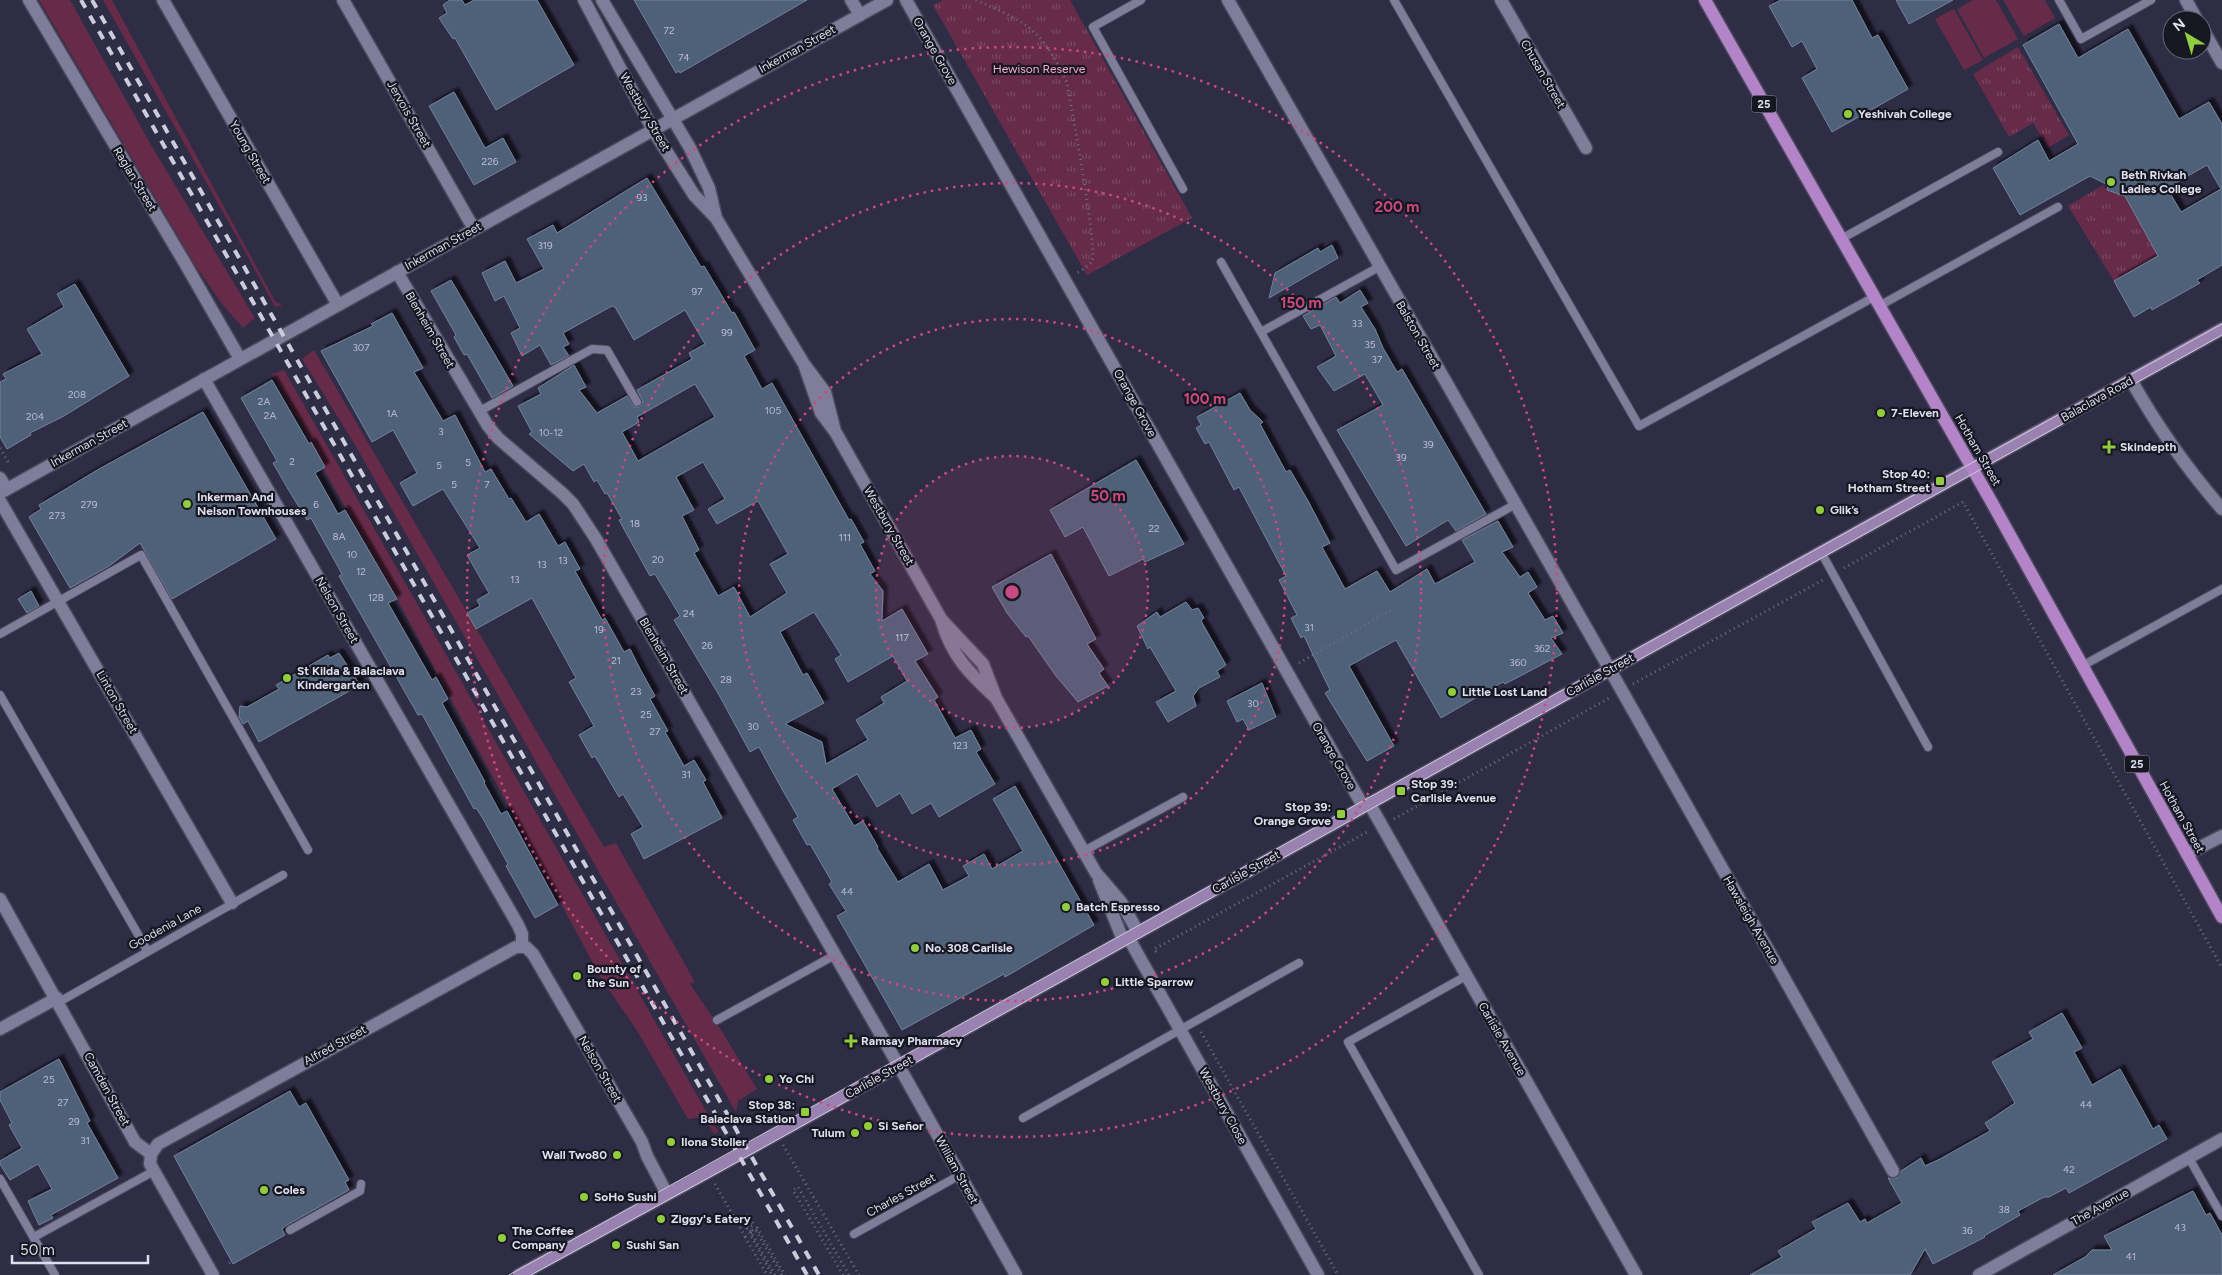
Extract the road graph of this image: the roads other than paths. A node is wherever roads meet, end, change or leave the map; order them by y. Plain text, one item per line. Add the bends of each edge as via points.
1 (29, 0) edge
2 (163, 0) edge
3 (343, 0) edge
4 (584, 0) edge
5 (602, 0) edge
6 (851, 0) edge
7 (887, 0) edge
8 (906, 0) edge
9 (1141, 0) edge
10 (1228, 0) edge
11 (1394, 0) edge
12 (1501, 0) edge
13 (1705, 0) edge
14 (2059, 0) edge
15 (2151, 0) edge
16 (860, 15) junction
17 (2212, 46) edge
18 (2222, 63) edge
19 (672, 119) junction
20 (653, 130) junction
21 (1586, 148) dead end
22 (1998, 152) dead end
23 (1183, 189) dead end
24 (2058, 207) dead end
25 (716, 218) junction
26 (474, 229) junction
27 (1841, 239) junction
28 (1221, 262) dead end
29 (1378, 267) junction
30 (397, 272) junction
31 (1877, 302) junction
32 (338, 305) junction
33 (2222, 329) edge
34 (1261, 332) junction
35 (240, 359) junction
36 (204, 379) junction
37 (2131, 380) junction
38 (637, 402) dead end
39 (478, 412) junction
40 (1972, 468) junction
41 (0, 478) edge
42 (3, 491) edge
43 (0, 501) edge
44 (1516, 504) junction
45 (2222, 509) edge
46 (1821, 552) junction
47 (2222, 589) edge
48 (59, 601) junction
49 (0, 634) edge
50 (2082, 666) junction
51 (1610, 670) junction
52 (0, 696) edge
53 (1928, 748) dead end
54 (1183, 797) dead end
55 (1366, 805) junction
56 (2222, 836) edge
57 (308, 850) dead end
58 (1084, 851) junction
59 (2187, 854) junction
60 (284, 875) dead end
61 (0, 899) edge
62 (232, 903) junction
63 (2222, 916) edge
64 (1130, 937) junction
65 (524, 947) junction
66 (146, 950) junction
67 (835, 955) junction
68 (1299, 963) dead end
69 (1466, 976) junction
70 (58, 1000) junction
71 (717, 1020) dead end
72 (0, 1029) edge
73 (1180, 1030) junction
74 (899, 1066) junction
75 (1023, 1118) dead end
76 (2222, 1139) edge
77 (151, 1154) junction
78 (2189, 1158) junction
79 (154, 1170) junction
80 (1893, 1171) dead end
81 (960, 1176) junction
82 (0, 1179) edge
83 (361, 1184) dead end
84 (668, 1194) junction
85 (2222, 1216) edge
86 (290, 1230) dead end
87 (854, 1234) dead end
88 (34, 1237) junction
89 (55, 1275) edge
90 (213, 1275) edge
91 (519, 1275) edge
92 (1016, 1275) edge
93 (1318, 1275) edge
94 (1479, 1275) edge
95 (1635, 1275) edge
96 (1979, 1275) edge

1 - 35 street, Raglan Street
2 - 32 street, Young Street
3 - 26 street, Jervois Street
4 - 20 street, Westbury Street
5 - 19 street, Westbury Street
6 - 16 street
7 - 16 street, Inkerman Street
8 - 55 street, Orange Grove via 1285,671
9 - 23 lane via 1093,27
10 - 29 street, Balston Street
11 - 31 lane via 1639,426
12 - 21 street, Chusan Street
13 - 27 main road, Hotham Street / 25
14 - 15 lane via 2081,39
16 - 19 street, Inkerman Street
17 - 18 street
19 - 20 street, Inkerman Street
19 - 25 street, Westbury Street via 709,188
20 - 25 street, Westbury Street via 694,195
20 - 26 street, Inkerman Street
22 - 27 lane
24 - 31 lane
25 - 58 street, Westbury Street via 804,364 820,413 836,433 941,619 983,664 996,698
26 - 30 street, Inkerman Street
27 - 31 main road, Hotham Street / 25
28 - 34 lane
29 - 34 lane
29 - 44 street, Balston Street
30 - 32 street, Inkerman Street
30 - 39 street, Blenheim Street
31 - 40 main road, Hotham Street / 25
32 - 35 street, Inkerman Street
33 - 37 main road, Balaclava Road
34 - 44 lane via 1396,570
35 - 36 street, Inkerman Street
36 - 42 street, Inkerman Street
36 - 65 street, Nelson Street via 518,925
37 - 40 main road, Balaclava Road
37 - 45 street via 2170,444
38 - 39 lane via 607,350 592,349
39 - 67 street, Blenheim Street via 498,438 573,504 588,525
40 - 46 main road, Carlisle Street
40 - 50 main road, Hotham Street / 25
41 - 42 street
43 - 48 street, Linton Street
44 - 51 street, Balston Street
46 - 51 main road, Carlisle Street
46 - 53 lane
47 - 50 lane
48 - 49 lane
48 - 57 lane via 141,555
48 - 62 street, Linton Street
50 - 59 main road, Hotham Street / 25
51 - 55 main road, Carlisle Street
51 - 80 street, Hawsleigh Avenue
52 - 66 lane
54 - 58 lane
55 - 64 main road, Carlisle Street
55 - 69 street, Carlisle Avenue via 1381,824
56 - 59 street
58 - 64 street, Westbury Street via 1096,873 1121,902
59 - 63 main road, Hotham Street / 25
60 - 62 lane, Goodenia Lane
61 - 70 street, Camden Street
62 - 66 lane, Goodenia Lane
64 - 73 street, Westbury Close
64 - 74 main road, Carlisle Street
65 - 77 street, Alfred Street via 506,951 183,1129 158,1144
65 - 84 street, Nelson Street via 533,954 642,1142 646,1156
66 - 70 lane, Goodenia Lane
67 - 71 lane
67 - 74 street, Blenheim Street
68 - 73 lane
69 - 94 lane via 1348,1042
69 - 95 street, Carlisle Avenue
70 - 72 street
70 - 77 street, Camden Street via 135,1142
73 - 75 lane
73 - 93 street, Westbury Close
74 - 81 street, William Street
74 - 84 main road, Carlisle Street
76 - 78 street, The Avenue
77 - 79 street via 150,1164
78 - 85 lane
78 - 96 street, The Avenue
79 - 88 lane
79 - 90 street
81 - 87 lane, Charles Street
81 - 92 street, William Street
82 - 88 lane
83 - 86 lane via 360,1191
84 - 91 main road, Carlisle Street
88 - 89 lane

